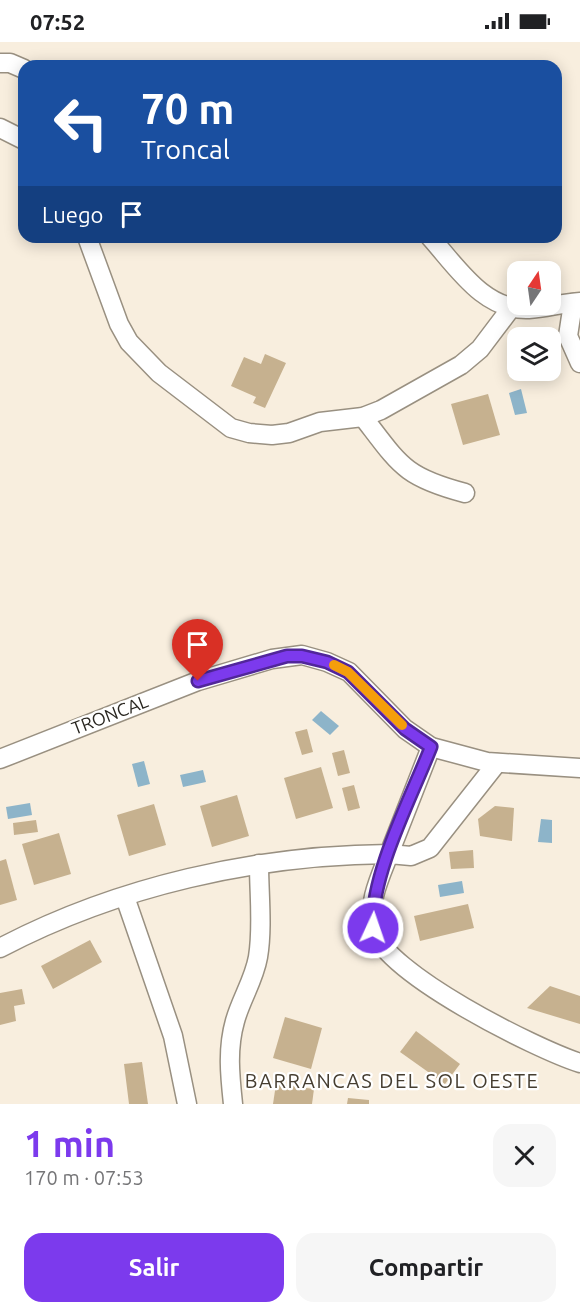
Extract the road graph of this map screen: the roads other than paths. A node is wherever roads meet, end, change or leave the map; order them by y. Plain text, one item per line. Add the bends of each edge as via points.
1 (0, 63) edge
2 (18, 66) edge
3 (0, 128) edge
4 (18, 137) edge
5 (89, 243) edge
6 (435, 243) edge
7 (576, 302) edge
8 (561, 304) edge
9 (507, 306) edge
10 (507, 313) edge
11 (580, 363) edge
12 (363, 417) junction
13 (465, 493) dead end
14 (431, 747) junction
15 (0, 759) edge
16 (497, 763) junction
17 (580, 768) edge
18 (389, 854) junction
19 (259, 864) junction
20 (125, 897) junction
21 (0, 948) edge
22 (580, 1063) edge
23 (187, 1104) edge
24 (233, 1104) edge

1 - 2 street
3 - 4 street
5 - 12 street via 129,342 159,373 231,428 272,435 320,422
6 - 9 street via 482,294
7 - 8 street
7 - 11 street via 568,336
10 - 12 street via 480,349 461,365
12 - 13 street via 402,467 432,484
14 - 15 street, TRONCAL via 405,729 348,672 327,662 287,656 198,681
14 - 16 street, TRONCAL
14 - 18 street
16 - 17 street, TRONCAL
16 - 18 street via 430,848 411,856
18 - 19 street via 337,854
18 - 22 street via 372,908 379,944 481,1018 526,1042
19 - 20 street via 153,887
19 - 24 street via 255,973 231,1038
20 - 21 street
20 - 23 street via 173,1036

